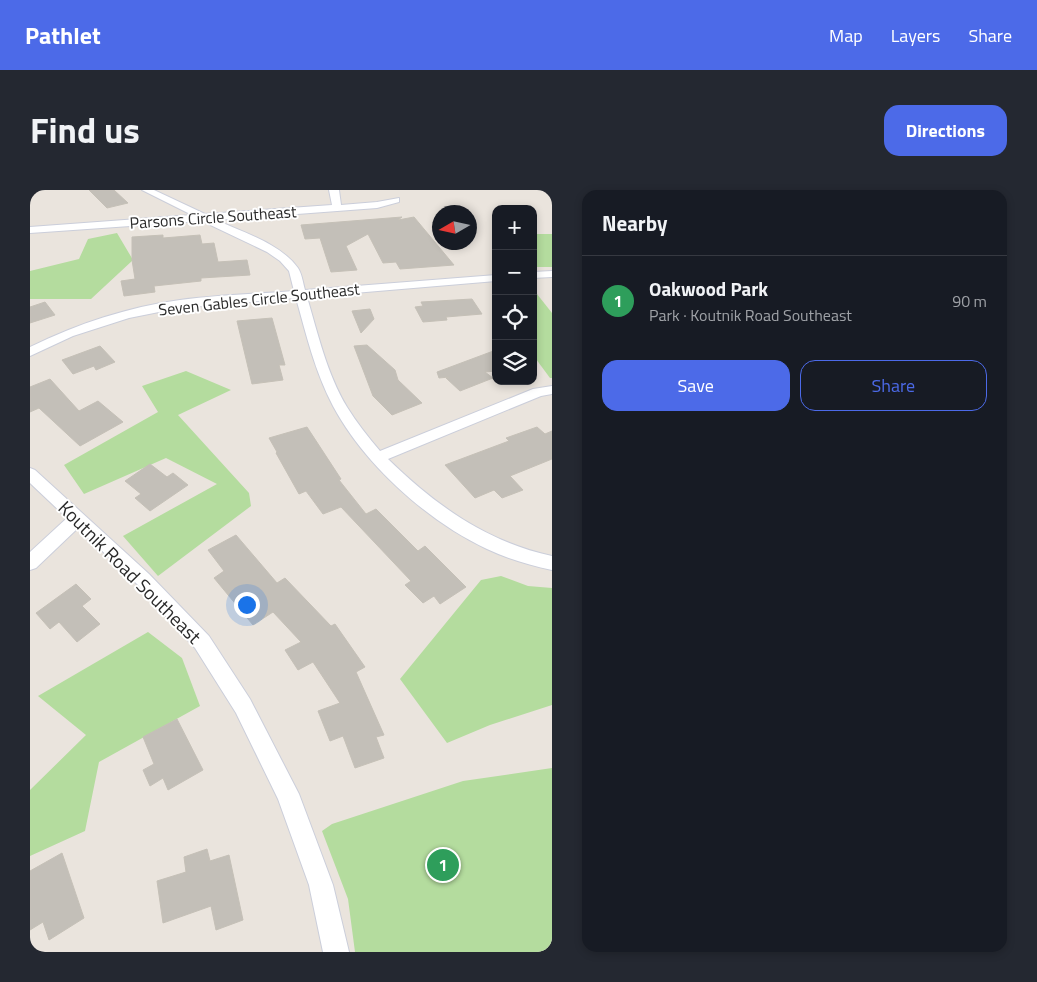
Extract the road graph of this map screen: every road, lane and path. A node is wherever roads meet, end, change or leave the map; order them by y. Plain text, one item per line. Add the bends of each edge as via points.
1 (147, 190) edge
2 (334, 190) edge
3 (396, 200) dead end
4 (337, 208) junction
5 (203, 218) junction
6 (30, 230) edge
7 (552, 274) edge
8 (537, 275) edge
9 (492, 278) edge
10 (301, 294) junction
11 (30, 352) edge
12 (552, 390) edge
13 (377, 458) junction
14 (30, 474) edge
15 (78, 518) junction
16 (30, 563) edge
17 (552, 564) edge
18 (336, 952) edge

1 - 5 street
2 - 4 street
3 - 4 street, Parsons Circle Southeast
4 - 5 street, Parsons Circle Southeast
5 - 6 street, Parsons Circle Southeast
5 - 10 street via 284,259 294,270
7 - 8 street
9 - 10 street, Seven Gables Circle Southeast
10 - 11 street, Seven Gables Circle Southeast via 179,304 126,315 68,333
10 - 13 street via 328,381 341,408
12 - 13 street via 538,392
13 - 17 street via 422,499 466,531 505,551
14 - 15 street, Koutnik Road Southeast
15 - 16 street
15 - 18 street, Koutnik Road Southeast via 202,642 243,706 288,794 321,885

